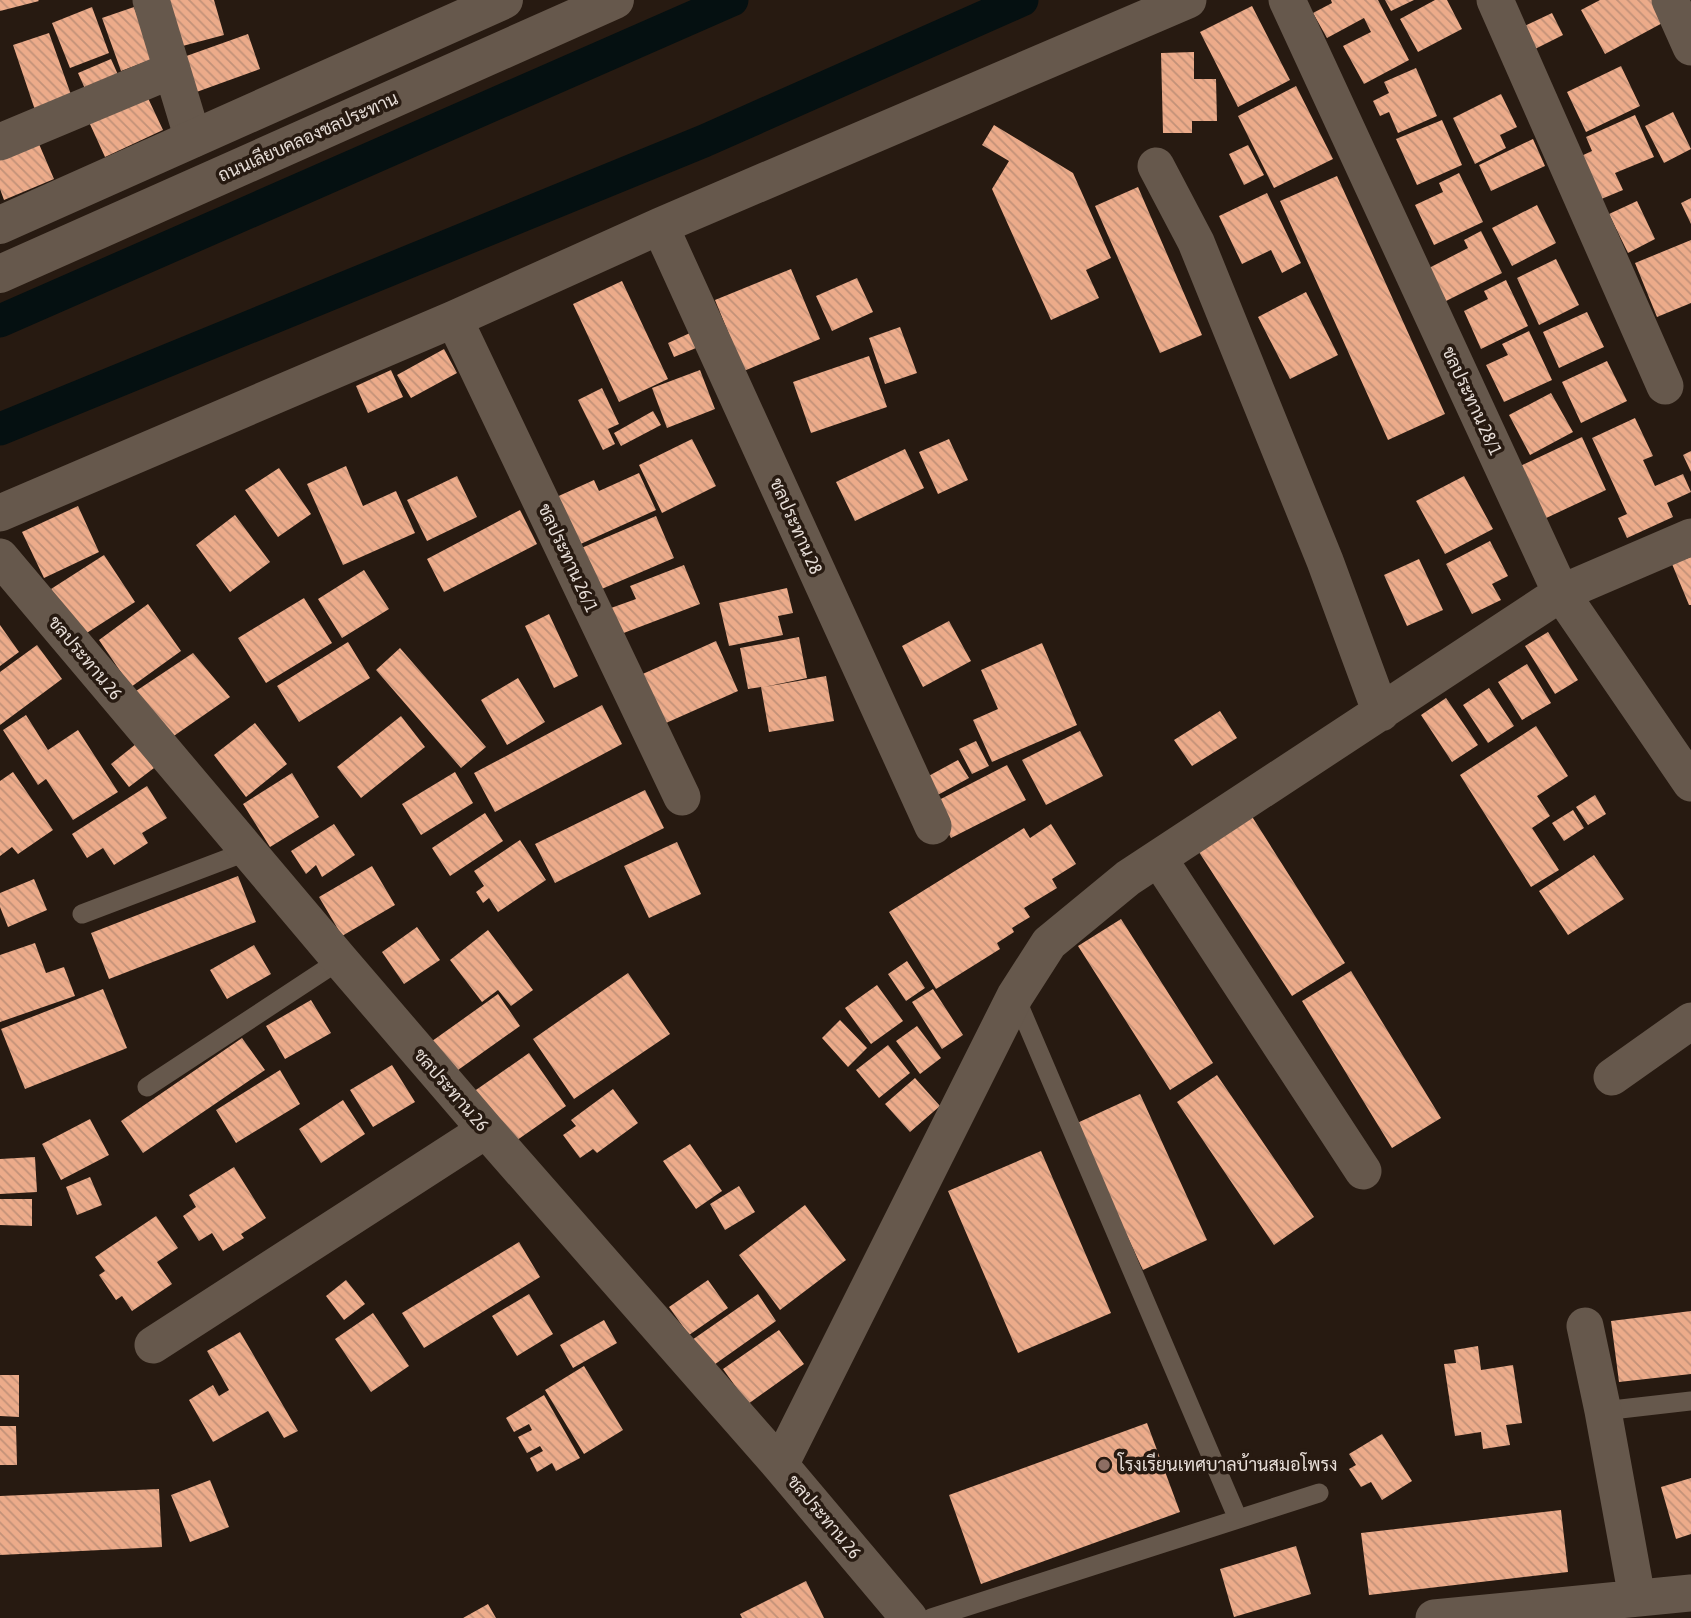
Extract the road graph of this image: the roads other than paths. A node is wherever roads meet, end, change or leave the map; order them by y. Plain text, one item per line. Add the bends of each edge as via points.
1 (151, 0) edge
2 (615, 0) edge
3 (1188, 0) edge
4 (1287, 0) edge
5 (1495, 0) edge
6 (1670, 0) edge
7 (487, 3) edge
8 (1691, 47) edge
9 (172, 70) junction
10 (193, 139) junction
11 (0, 142) edge
12 (1156, 166) dead end
13 (0, 225) edge
14 (660, 226) junction
15 (0, 274) edge
16 (454, 319) junction
17 (1665, 386) dead end
18 (0, 513) edge
19 (1691, 537) edge
20 (0, 557) edge
21 (1561, 593) junction
22 (1381, 713) junction
23 (1691, 783) edge
24 (682, 797) dead end
25 (933, 826) dead end
26 (248, 851) junction
27 (1158, 859) junction
28 (82, 914) dead end
29 (340, 960) junction
30 (1015, 996) junction
31 (1691, 1021) edge
32 (1612, 1077) dead end
33 (147, 1087) dead end
34 (486, 1130) junction
35 (1363, 1171) dead end
36 (1585, 1326) dead end
37 (153, 1345) dead end
38 (1691, 1401) edge
39 (1603, 1411) junction
40 (780, 1465) junction
41 (1319, 1493) dead end
42 (1238, 1519) junction
43 (1691, 1592) edge
44 (1637, 1598) junction
45 (909, 1618) edge
46 (931, 1618) edge
47 (1434, 1618) edge

1 - 9 street
2 - 15 street, ถนนเลียบคลองชลประทาน
3 - 14 street
4 - 21 street, ชลประทาน 28/1
5 - 17 street
6 - 8 street
7 - 10 street
9 - 10 street
9 - 11 street
10 - 13 street
12 - 22 street via 1196,242
14 - 16 street
14 - 25 street, ชลประทาน 28
16 - 18 street
16 - 24 street, ชลประทาน 26/1
19 - 21 street
20 - 26 street, ชลประทาน 26
21 - 22 street
21 - 23 street, ชลประทาน 28/1
22 - 27 street
26 - 28 lane
26 - 29 street, ชลประทาน 26
27 - 30 street via 1049,943
27 - 35 street
29 - 33 lane
29 - 34 street, ชลประทาน 26
30 - 40 street
30 - 42 lane
31 - 32 street
34 - 37 street
34 - 40 street, ชลประทาน 26
36 - 39 street
38 - 39 lane
39 - 44 street
40 - 45 street, ชลประทาน 26
41 - 42 lane
42 - 46 lane
43 - 44 street
44 - 47 street

